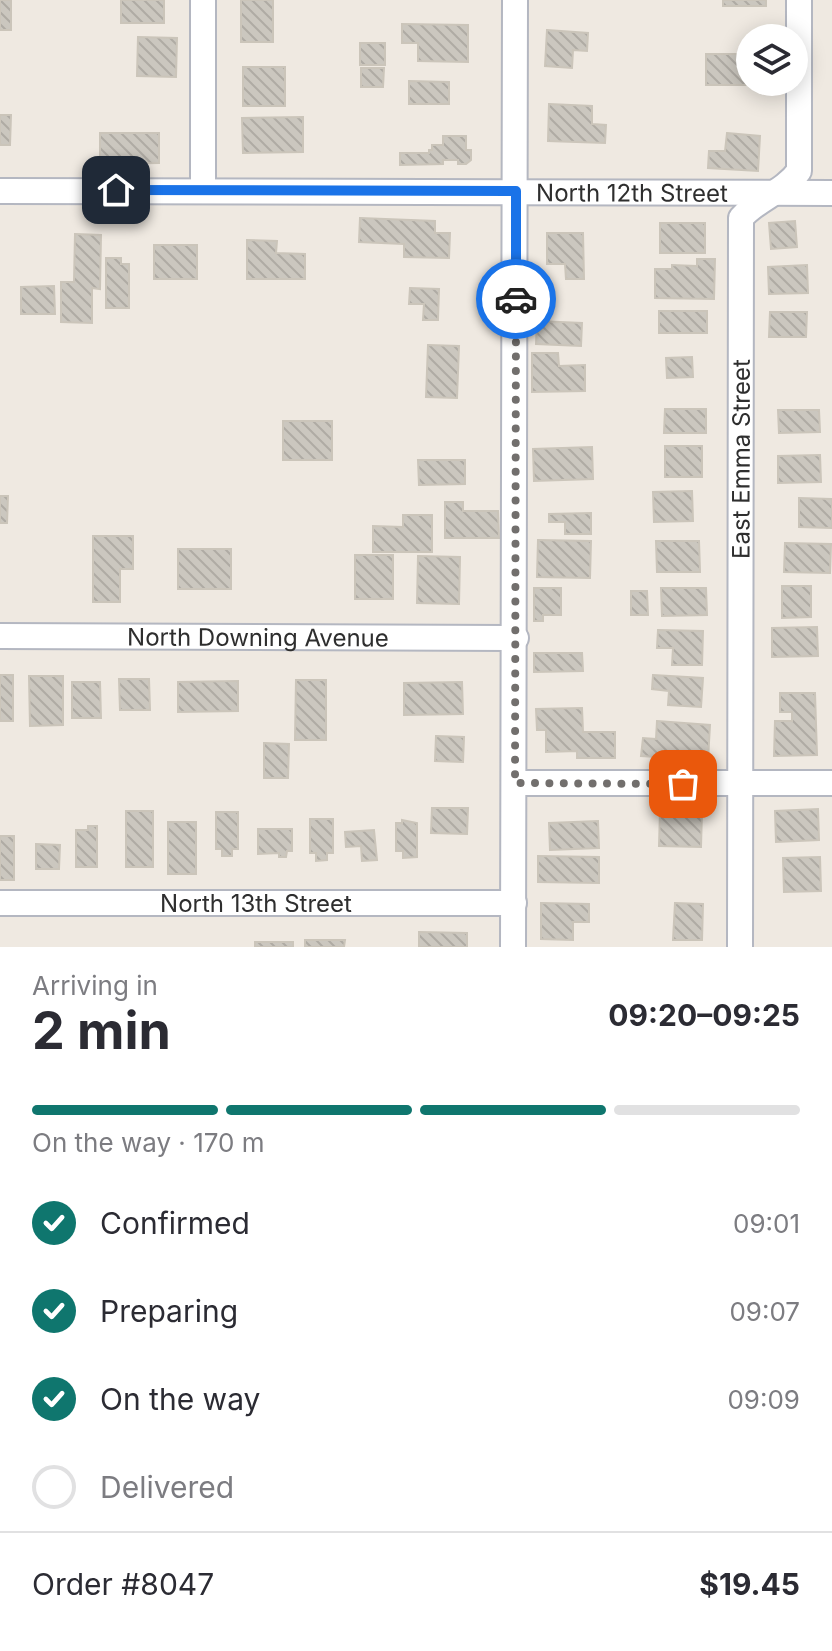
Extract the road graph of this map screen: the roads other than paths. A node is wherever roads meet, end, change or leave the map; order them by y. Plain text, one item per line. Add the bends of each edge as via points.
1 (203, 0) edge
2 (515, 0) edge
3 (799, 0) edge
4 (203, 190) junction
5 (0, 191) edge
6 (516, 191) junction
7 (775, 192) junction
8 (832, 193) edge
9 (0, 636) edge
10 (516, 638) junction
11 (515, 783) junction
12 (832, 783) edge
13 (740, 784) junction
14 (0, 903) edge
15 (514, 903) junction
16 (513, 947) edge
17 (740, 947) edge

1 - 4 street
2 - 6 street
3 - 7 street, East Emma Street via 799,171
4 - 5 street, North 12th Street
4 - 6 street, North 12th Street
6 - 7 street, North 12th Street
6 - 10 street
7 - 8 street, North 12th Street
7 - 13 street, East Emma Street via 741,218
9 - 10 street, North Downing Avenue
10 - 11 street
11 - 13 street
11 - 15 street
12 - 13 street
13 - 17 street, East Emma Street
14 - 15 street, North 13th Street
15 - 16 street

